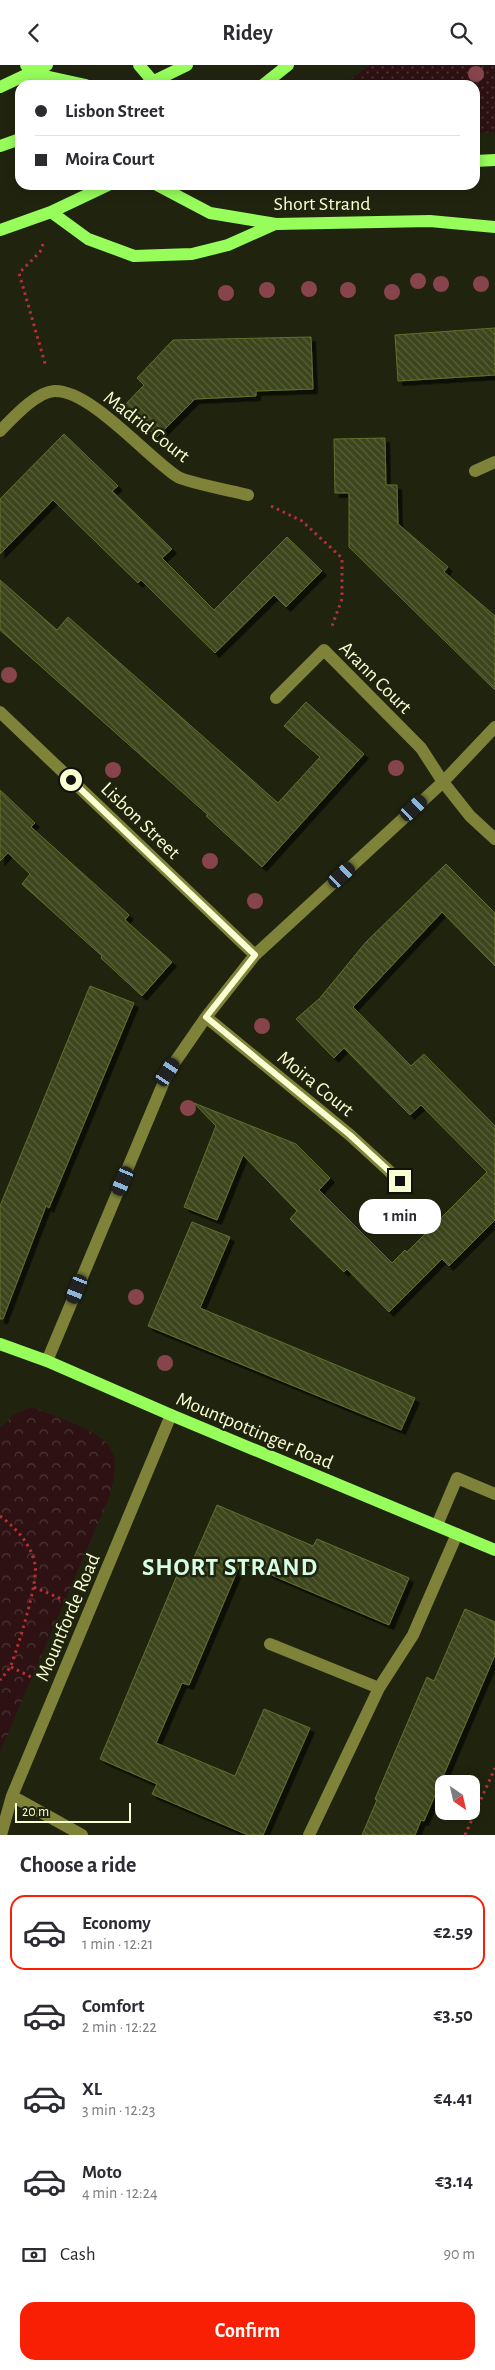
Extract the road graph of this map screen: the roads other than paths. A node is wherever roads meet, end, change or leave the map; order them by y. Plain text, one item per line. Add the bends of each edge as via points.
1 (47, 65) edge
2 (139, 65) edge
3 (186, 65) edge
4 (288, 65) edge
5 (28, 69) edge
6 (38, 80) edge
7 (68, 80) edge
8 (148, 80) edge
9 (158, 80) edge
10 (269, 80) edge
11 (0, 87) edge
12 (15, 141) edge
13 (0, 146) edge
14 (495, 160) edge
15 (480, 161) edge
16 (97, 190) edge
17 (166, 190) edge
18 (51, 212) junction
19 (276, 223) junction
20 (495, 227) edge
21 (0, 231) edge
22 (0, 431) edge
23 (495, 463) edge
24 (475, 471) dead end
25 (248, 495) road end
26 (276, 698) dead end
27 (0, 712) edge
28 (495, 727) edge
29 (442, 782) junction
30 (495, 839) edge
31 (255, 955) junction
32 (206, 1017) junction
33 (400, 1181) dead end
34 (0, 1344) edge
35 (47, 1361) junction
36 (172, 1415) junction
37 (495, 1494) edge
38 (436, 1525) junction
39 (457, 1534) junction
40 (495, 1549) edge
41 (270, 1644) dead end
42 (379, 1688) junction
43 (12, 1796) junction
44 (1, 1835) edge
45 (82, 1835) edge
46 (308, 1835) edge

1 - 5 main road
2 - 8 main road
3 - 9 main road
4 - 10 main road
5 - 6 main road
5 - 7 main road
5 - 11 main road
12 - 13 main road
14 - 15 main road
16 - 18 main road
17 - 19 main road, Short Strand via 210,213
18 - 19 main road via 88,239 134,256 192,254 228,245
18 - 21 main road
19 - 20 main road, Short Strand via 430,221
22 - 25 street, Madrid Court via 28,403 54,391 78,397 105,415 179,478
23 - 24 street
26 - 29 street, Arann Court via 324,650 421,748
27 - 31 street, Lisbon Street
28 - 29 street
29 - 30 street, Arann Court via 470,816
29 - 31 street
31 - 32 street
32 - 33 street, Moira Court via 350,1135
32 - 35 street via 168,1072
34 - 35 main road, Mountpottinger Road
35 - 36 main road, Mountpottinger Road
36 - 38 main road, Mountpottinger Road
36 - 43 street, Mountforde Road
37 - 38 street via 458,1477
38 - 39 main road, Mountpottinger Road
39 - 40 main road, Mountpottinger Road
39 - 42 street via 412,1635
41 - 42 street
42 - 46 street
43 - 44 street, Mountforde Road
43 - 45 street

